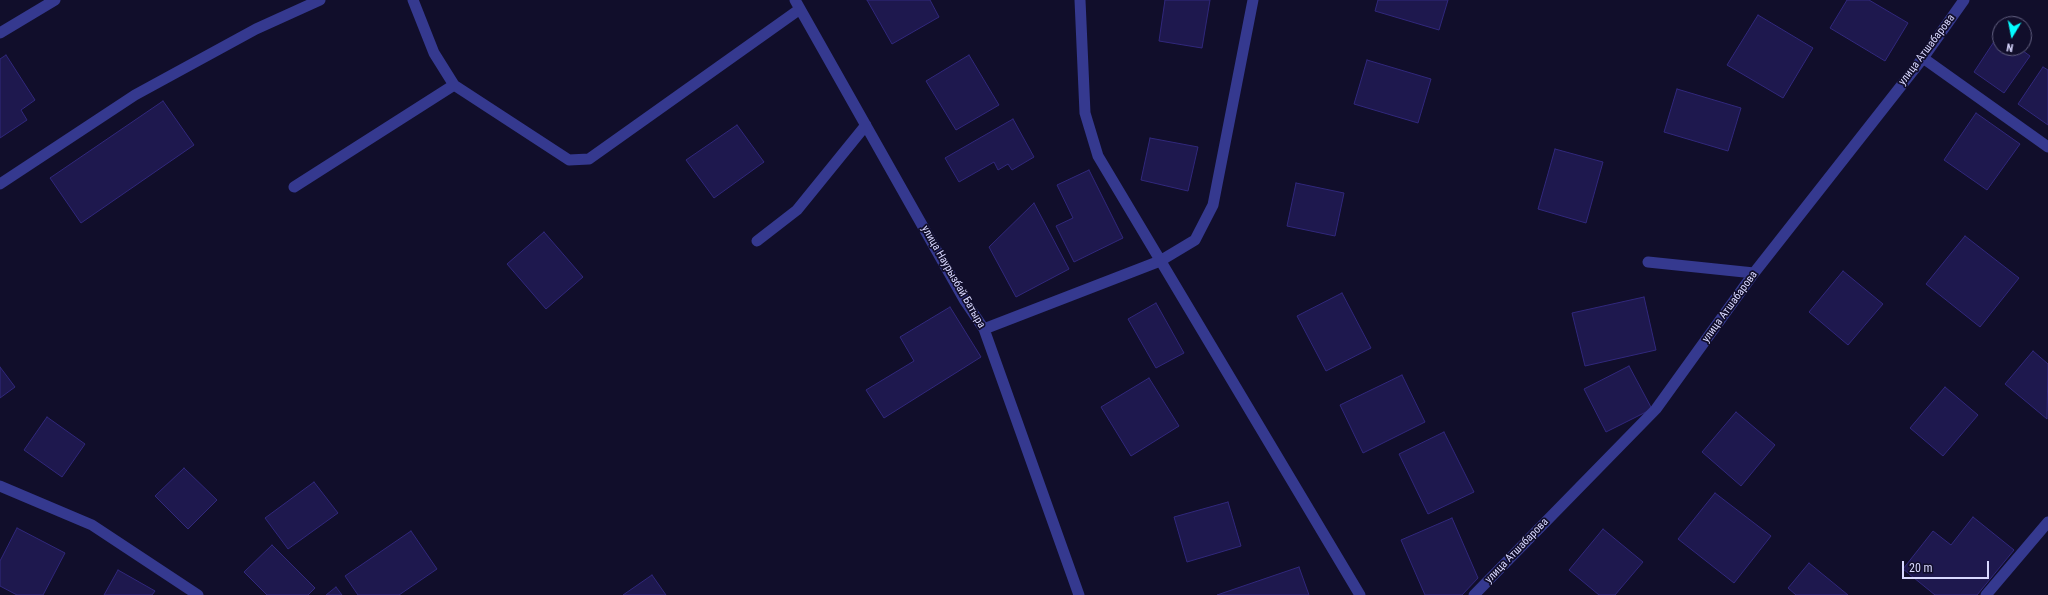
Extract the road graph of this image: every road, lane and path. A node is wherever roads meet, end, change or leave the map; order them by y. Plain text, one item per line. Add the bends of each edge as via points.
1 (55, 0) edge
2 (320, 0) edge
3 (413, 0) edge
4 (1080, 0) edge
5 (1253, 0) edge
6 (1964, 0) edge
7 (797, 4) edge
8 (0, 33) edge
9 (1923, 58) junction
10 (454, 84) junction
11 (866, 125) junction
12 (2048, 147) edge
13 (0, 184) edge
14 (294, 187) dead end
15 (757, 241) dead end
16 (1160, 261) junction
17 (1648, 262) dead end
18 (1754, 274) junction
19 (984, 329) junction
20 (0, 486) edge
21 (2048, 522) edge
22 (198, 595) edge
23 (1079, 595) edge
24 (1360, 595) edge
25 (1474, 595) edge
26 (1986, 595) edge

1 - 8 street
2 - 13 street via 256,29 135,95
3 - 10 street via 434,53
4 - 16 street via 1085,113 1098,156
5 - 16 street via 1213,205 1196,240
6 - 9 street, улица Атшабарова
7 - 10 street via 589,159 569,160
7 - 11 street, улица Наурызбай Батыра
9 - 12 street
9 - 18 street, улица Атшабарова
10 - 14 street
11 - 15 street via 797,210
11 - 19 street, улица Наурызбай Батыра via 962,295
16 - 19 street
16 - 24 street
17 - 18 street
18 - 25 street, улица Атшабарова via 1656,409
19 - 23 street, улица Наурызбай Батыра
20 - 22 street via 92,525
21 - 26 street

